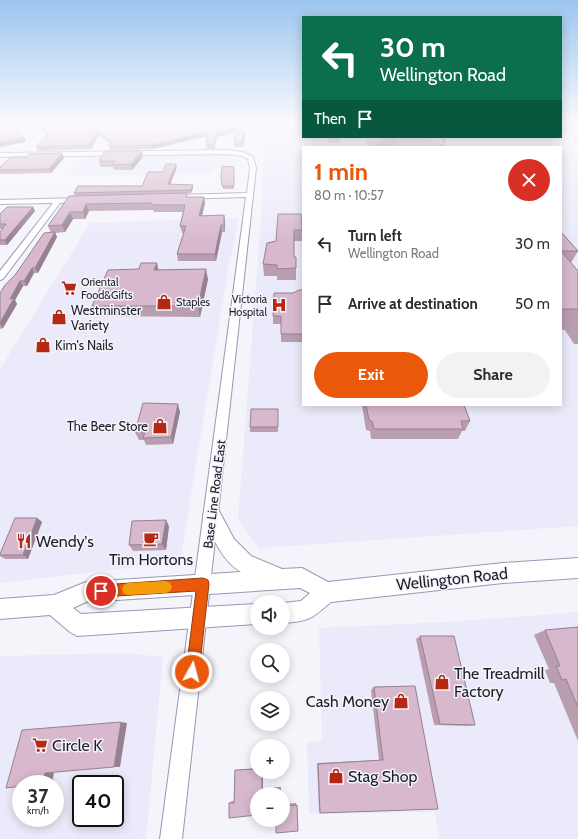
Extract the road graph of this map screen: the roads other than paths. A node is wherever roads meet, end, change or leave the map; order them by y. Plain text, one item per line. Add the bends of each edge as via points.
1 (252, 163) edge
2 (250, 195) junction
3 (170, 197) edge
4 (90, 200) edge
5 (58, 201) junction
6 (0, 202) edge
7 (0, 277) edge
8 (212, 516) junction
9 (578, 568) edge
10 (284, 579) junction
11 (203, 584) junction
12 (327, 592) junction
13 (54, 605) junction
14 (0, 609) edge
15 (290, 612) edge
16 (250, 614) edge
17 (199, 618) junction
18 (171, 839) edge

1 - 2 street, Base Line Road East
2 - 3 street
2 - 8 street, Base Line Road East
4 - 5 street
5 - 6 street
5 - 7 street
8 - 10 main road via 226,542 240,560 265,573
8 - 11 street, Base Line Road East
9 - 12 main road, Wellington Road
10 - 11 main road
10 - 12 main road via 302,578
11 - 13 main road via 86,592
11 - 17 street, Base Line Road East
12 - 15 main road via 305,611
13 - 14 main road
13 - 17 main road via 77,625
16 - 17 main road
17 - 18 street, Base Line Road East

